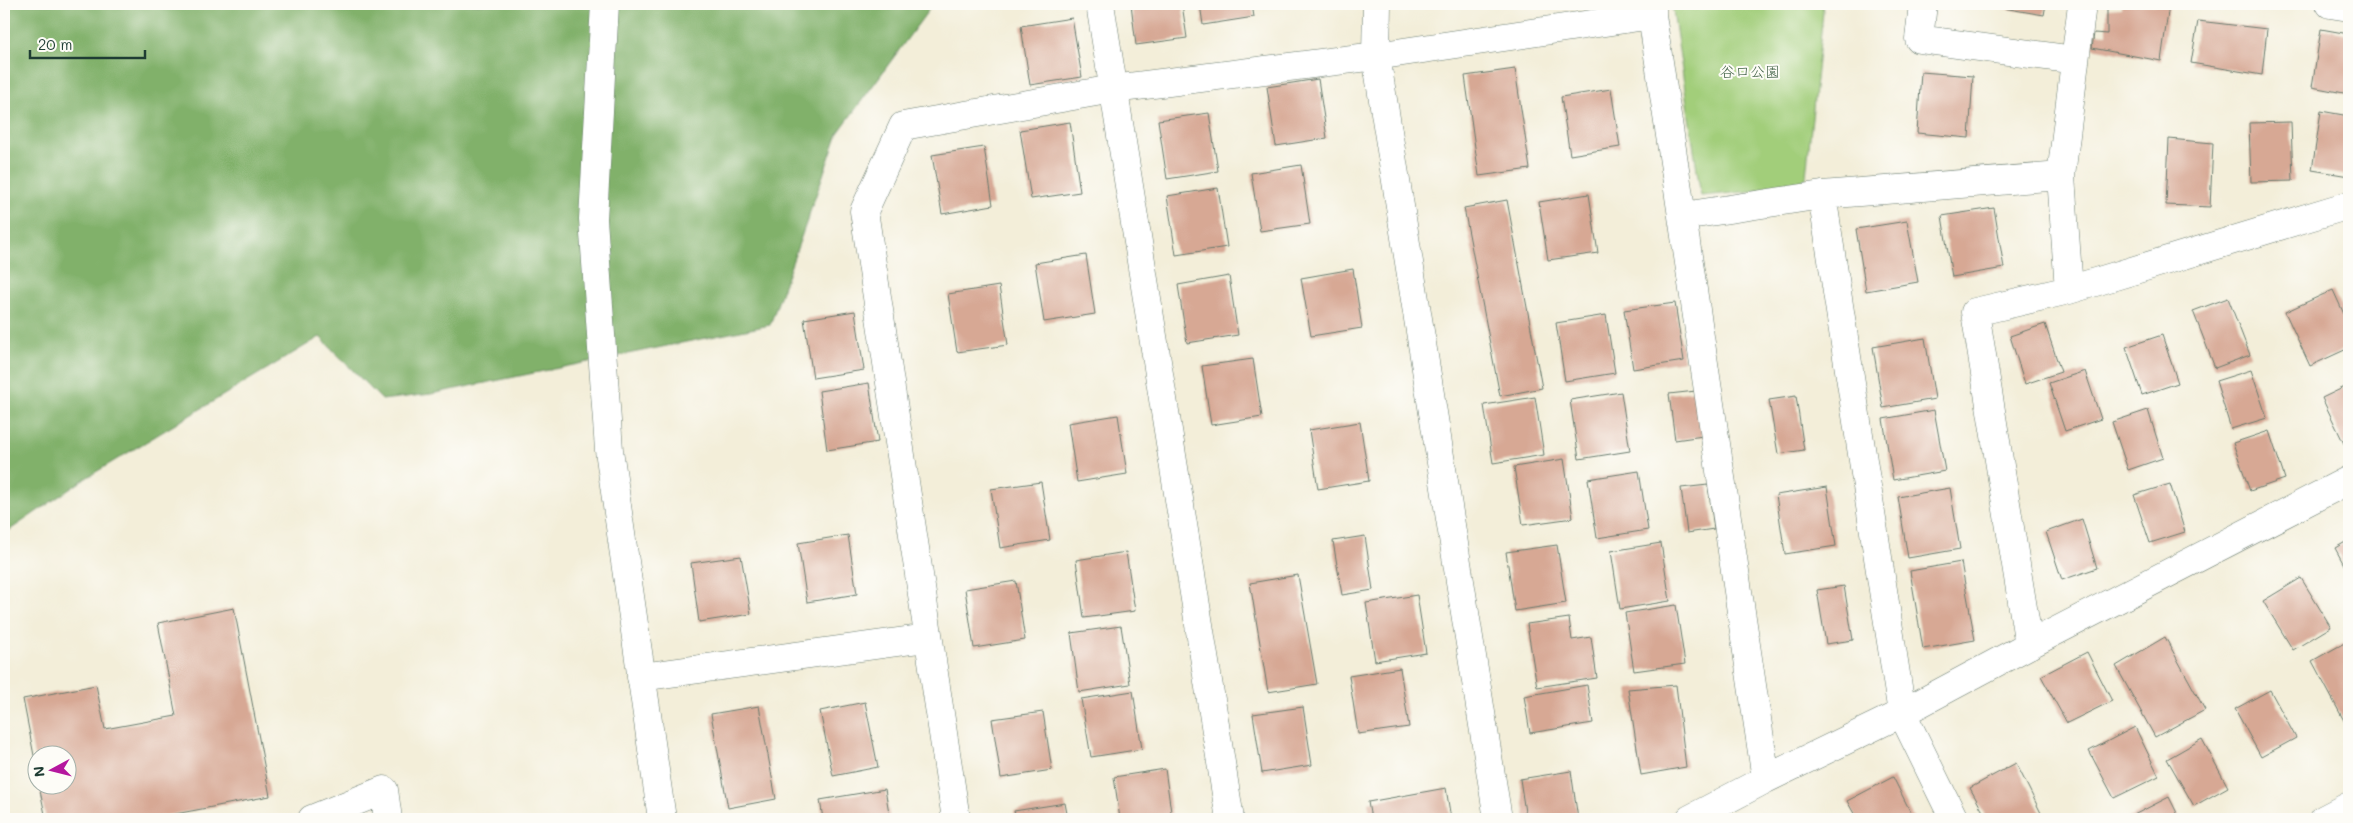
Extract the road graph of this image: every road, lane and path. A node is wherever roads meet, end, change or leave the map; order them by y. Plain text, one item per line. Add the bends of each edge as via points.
1 (605, 4) edge
2 (1100, 4) edge
3 (1377, 4) edge
4 (1923, 4) edge
5 (2082, 4) edge
6 (2330, 4) edge
7 (2349, 7) edge
8 (1652, 10) edge
9 (1376, 56) junction
10 (2075, 60) junction
11 (1113, 89) junction
12 (2061, 176) junction
13 (1822, 195) junction
14 (2349, 205) edge
15 (1682, 216) junction
16 (2069, 290) junction
17 (2349, 480) edge
18 (928, 638) junction
19 (2029, 645) junction
20 (641, 677) junction
21 (1902, 713) junction
22 (1766, 779) junction
23 (2349, 806) edge
24 (312, 819) edge
25 (388, 819) edge
26 (662, 819) edge
27 (956, 819) edge
28 (1230, 819) edge
29 (1498, 819) edge
30 (1690, 819) edge
31 (1954, 819) edge
32 (2324, 819) edge

1 - 20 street via 593,219 609,450
2 - 11 street
3 - 9 street
4 - 10 street via 1919,39
5 - 10 street
6 - 7 street
8 - 9 street
8 - 15 street
9 - 11 street
9 - 29 street
10 - 12 street
11 - 18 street via 903,126 864,211
11 - 28 street
12 - 13 street
12 - 16 street
13 - 15 street
13 - 21 street
14 - 16 street
15 - 22 street
16 - 19 street via 1975,312
17 - 19 street
18 - 20 street
18 - 27 street
19 - 21 street
20 - 26 street
21 - 22 street
21 - 31 street
22 - 30 street
23 - 32 street
24 - 25 street via 384,790

